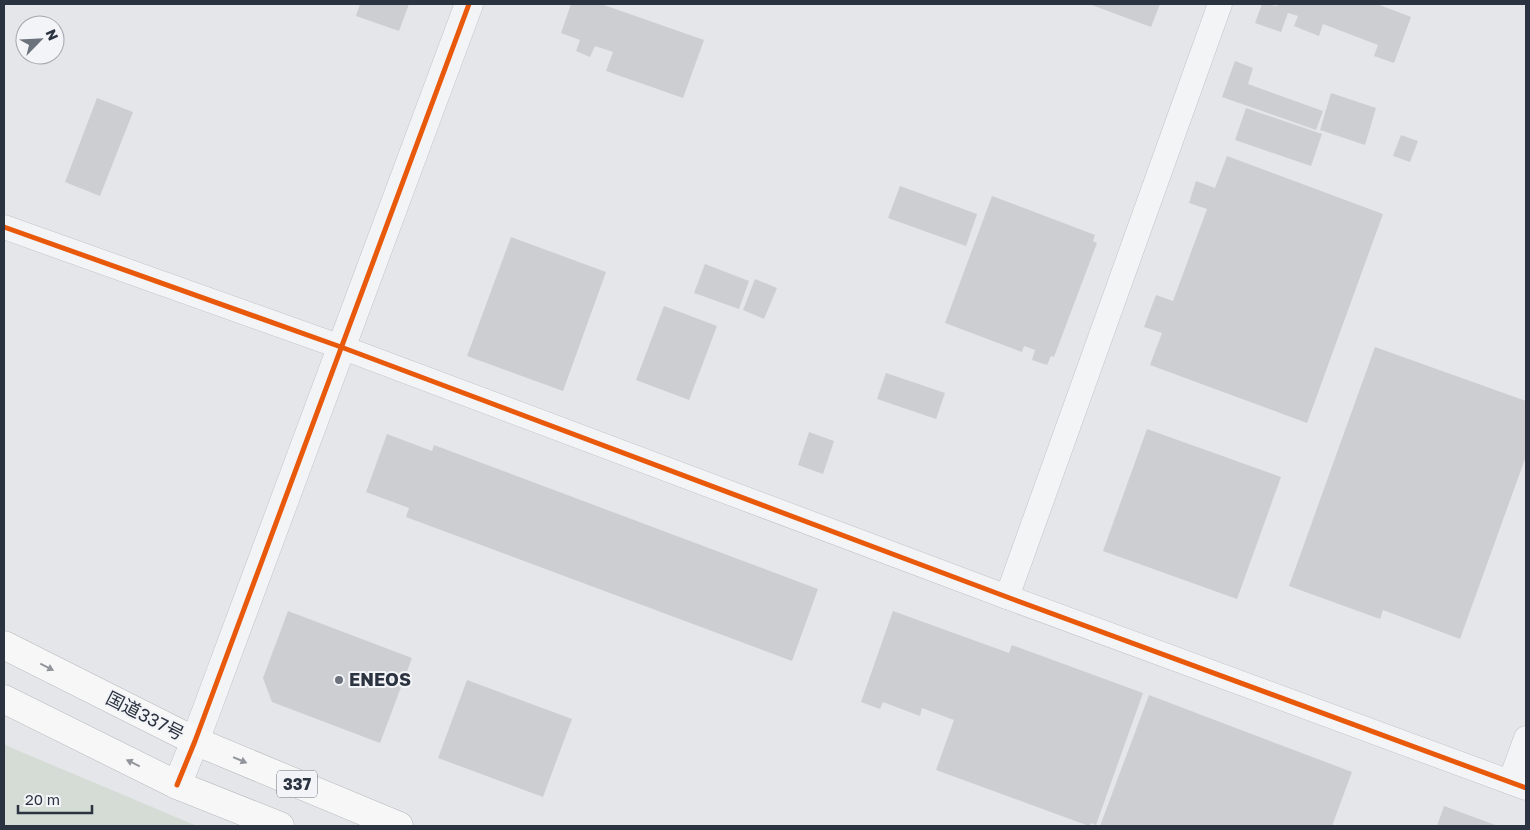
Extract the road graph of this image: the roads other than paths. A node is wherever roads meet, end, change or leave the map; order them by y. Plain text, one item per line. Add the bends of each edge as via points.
1 (469, 4) edge
2 (1220, 4) edge
3 (4, 227) edge
4 (341, 347) junction
5 (1007, 598) junction
6 (4, 645) edge
7 (4, 699) edge
8 (1526, 738) edge
9 (195, 741) junction
10 (177, 785) junction
11 (1518, 785) edge
12 (280, 826) edge
13 (399, 826) edge

1 - 4 street
2 - 5 street
3 - 4 street
4 - 5 street
4 - 9 street
5 - 11 street
6 -> 9 highway, 国道337号 / 337
10 -> 7 highway, 337
8 - 11 street
9 - 10 street
9 -> 13 highway, 国道337号 / 337
10 - 12 highway, 337

